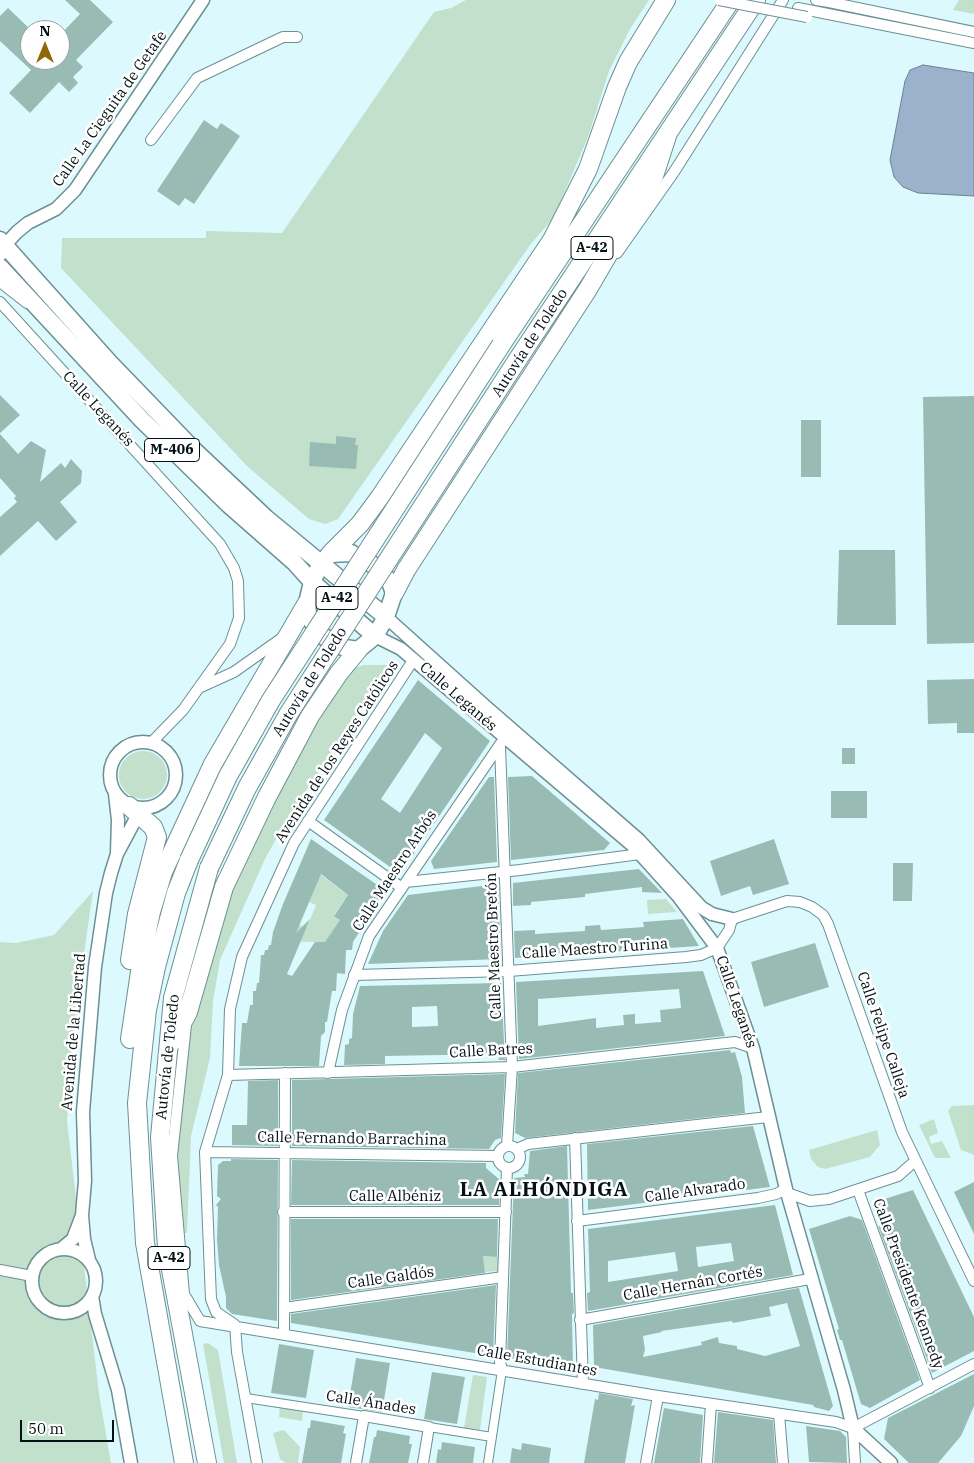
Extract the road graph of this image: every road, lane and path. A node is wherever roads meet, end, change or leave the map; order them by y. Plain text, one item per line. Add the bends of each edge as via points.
1 (203, 0) edge
2 (209, 0) edge
3 (666, 0) edge
4 (719, 0) edge
5 (731, 0) edge
6 (755, 0) edge
7 (783, 0) edge
8 (816, 0) edge
9 (830, 1) edge
10 (196, 12) junction
11 (974, 32) edge
12 (297, 38) dead end
13 (974, 44) edge
14 (974, 50) edge
15 (667, 136) junction
16 (151, 140) dead end
17 (2, 247) edge
18 (0, 267) edge
19 (0, 282) edge
20 (588, 289) junction
21 (0, 302) edge
22 (39, 310) junction
23 (326, 558) junction
24 (312, 582) junction
25 (394, 593) junction
26 (307, 603) junction
27 (386, 617) junction
28 (288, 636) junction
29 (375, 636) junction
30 (358, 650) junction
31 (414, 660) junction
32 (199, 688) junction
33 (495, 729) junction
34 (151, 743) junction
35 (500, 746) junction
36 (115, 794) junction
37 (136, 809) junction
38 (308, 821) junction
39 (117, 854) junction
40 (640, 854) junction
41 (507, 872) junction
42 (404, 885) junction
43 (732, 919) junction
44 (717, 948) junction
45 (509, 971) junction
46 (354, 975) junction
47 (188, 1012) junction
48 (130, 1040) junction
49 (753, 1048) junction
50 (169, 1051) junction
51 (512, 1067) junction
52 (328, 1073) junction
53 (285, 1074) junction
54 (228, 1075) junction
55 (137, 1103) junction
56 (768, 1118) junction
57 (575, 1138) junction
58 (507, 1146) junction
59 (517, 1149) junction
60 (205, 1152) junction
61 (285, 1154) junction
62 (498, 1156) junction
63 (915, 1161) junction
64 (507, 1168) junction
65 (858, 1190) junction
66 (787, 1191) junction
67 (283, 1212) junction
68 (506, 1212) junction
69 (82, 1215) junction
70 (578, 1222) junction
71 (61, 1249) junction
72 (89, 1260) junction
73 (0, 1270) edge
74 (32, 1276) junction
75 (503, 1277) junction
76 (810, 1278) junction
77 (974, 1281) edge
78 (92, 1296) junction
79 (284, 1308) junction
80 (67, 1313) junction
81 (580, 1320) junction
82 (235, 1325) junction
83 (284, 1334) junction
84 (102, 1338) junction
85 (974, 1364) edge
86 (502, 1370) junction
87 (583, 1384) junction
88 (930, 1388) junction
89 (658, 1396) junction
90 (246, 1398) junction
91 (711, 1404) junction
92 (779, 1414) junction
93 (364, 1416) junction
94 (429, 1427) junction
95 (853, 1428) junction
96 (492, 1438) junction
97 (131, 1463) edge
98 (184, 1463) edge
99 (207, 1463) edge
100 (257, 1463) edge
101 (356, 1463) edge
102 (423, 1463) edge
103 (488, 1463) edge
104 (646, 1463) edge
105 (707, 1463) edge
106 (783, 1463) edge
107 (855, 1463) edge
108 (891, 1463) edge

1 - 10 street, Calle La Cieguita de Getafe
2 - 10 street, Calle La Cieguita de Getafe
3 - 23 highway via 625,68 588,169 552,240 380,497 360,524
4 - 14 street, bridge
5 - 55 highway, Autovía de Toledo / A-42, bridge via 271,700 228,776 189,860 174,902 147,1010
6 - 13 street
6 - 15 highway, Autovía de Toledo / A-42
7 - 20 street via 674,172 630,237
8 - 9 street
9 - 11 street
10 - 17 street, Calle La Cieguita de Getafe via 71,195 56,209 28,223
12 - 16 street via 283,37 197,78
15 - 20 highway via 654,176
15 - 50 highway, Autovía de Toledo / A-42, bridge via 289,713 247,788 209,868 173,998
17 - 23 highway, Calle Leganés / M-406 via 172,428 266,518
18 - 22 highway, Calle Leganés / M-406
19 - 22 street, Calle Leganés
20 - 25 highway via 402,575
21 - 32 street, Calle Leganés via 230,558 238,581 239,618 230,644
22 - 24 highway, Calle Leganés / M-406 via 142,420
23 - 24 highway
23 - 25 highway via 351,553 368,560 385,576
23 - 27 highway, Calle Leganés / M-406
24 - 26 highway
24 - 29 highway, Calle Leganés / M-406
25 - 27 highway
26 - 28 highway
26 - 30 highway via 308,614 324,637 345,648
27 - 29 highway
27 - 43 street, Calle Leganés via 633,835 702,908
28 - 32 street via 234,672
28 - 48 highway via 212,764 164,872 144,945
29 - 30 highway
29 - 31 street, Calle Leganés via 398,647
30 - 47 highway via 338,673 310,716 266,799 229,878
31 - 33 street, Calle Leganés
31 - 38 street, Avenida de los Reyes Católicos
32 - 34 street, Calle Leganés
33 - 35 street via 501,739
33 - 40 street, Calle Leganés
34 - 36 street via 128,745 115,757 110,773
34 - 37 street via 171,757 176,779 172,792 163,802 151,808
35 - 41 street, Calle Maestro Bretón
35 - 42 street, Calle Maestro Arbós
36 - 37 street
36 - 39 street, Avenida de la Libertad
37 - 39 street, Avenida de la Libertad
37 - 48 highway via 153,827 157,837 132,945
38 - 42 street
38 - 54 street, Avenida de los Reyes Católicos via 294,843 242,957 230,1009
39 - 69 street, Avenida de la Libertad via 106,893 88,1032
40 - 41 street
40 - 44 street, Calle Leganés via 678,896
41 - 42 street
41 - 45 street, Calle Maestro Bretón
42 - 46 street, Calle Maestro Arbós via 369,936
43 - 44 street
43 - 63 street, Calle Felipe Calleja via 793,901 812,907 823,915
44 - 45 street, Calle Maestro Turina via 686,958
44 - 49 street, Calle Leganés
45 - 46 street, Calle Maestro Turina
45 - 51 street, Calle Maestro Bretón
46 - 52 street, Calle Maestro Arbós via 342,1010
47 - 50 highway
47 - 82 street, Calle Estudiantes via 172,1156 184,1294 200,1321
48 - 55 highway
49 - 51 street, Calle Batres via 735,1042
49 - 56 street, Calle Leganés
50 - 99 highway, Autovía de Toledo / A-42 via 160,1137 167,1248
51 - 52 street, Calle Batres
51 - 58 street, Calle Maestro Bretón
52 - 53 street, Calle Batres
53 - 54 street, Calle Batres
53 - 61 street
54 - 60 street, Avenida de los Reyes Católicos
55 - 98 highway, Autovía de Toledo / A-42 via 145,1243
56 - 57 street
56 - 66 street, Calle Leganés
57 - 59 street via 528,1144
57 - 70 street
58 - 59 street
58 - 62 street
59 - 64 street via 520,1160 514,1167
60 - 61 street, Calle Fernando Barrachina
60 - 82 street, Avenida de los Reyes Católicos via 211,1300 216,1312
61 - 62 street, Calle Fernando Barrachina
61 - 67 street
62 - 64 street via 501,1165
63 - 65 street via 898,1176
63 - 77 street, Calle Felipe Calleja
64 - 68 street
65 - 66 street via 810,1201
65 - 88 street, Calle Presidente Kennedy
66 - 70 street, Calle Alvarado via 758,1198
66 - 76 street, Calle Leganés
67 - 68 street, Calle Albéniz
67 - 79 street
68 - 75 street
69 - 71 street, Avenida de la Libertad via 73,1239
69 - 72 street, Avenida de la Libertad
70 - 81 street
71 - 72 street via 81,1253
71 - 74 street via 42,1257
72 - 78 street via 96,1277
73 - 74 street
74 - 80 street via 32,1286 41,1303
75 - 79 street, Calle Galdós
75 - 86 street
76 - 81 street, Calle Hernán Cortés
76 - 95 street, Calle Leganés
78 - 80 street via 77,1310
78 - 84 street
79 - 83 street
80 - 84 street via 88,1320
81 - 87 street
82 - 83 street, Calle Estudiantes
82 - 90 street
83 - 86 street, Calle Estudiantes
84 - 97 street via 118,1390
85 - 88 street
86 - 87 street, Calle Estudiantes
86 - 96 street
87 - 89 street, Calle Estudiantes
88 - 95 street
89 - 91 street, Calle Estudiantes
89 - 104 street
90 - 93 street, Calle Ánades
90 - 100 street
91 - 92 street, Calle Estudiantes
91 - 105 street
92 - 95 street, Calle Estudiantes via 836,1422
92 - 106 street
93 - 94 street, Calle Ánades
93 - 101 street
94 - 96 street, Calle Ánades
94 - 102 street
95 - 107 street
95 - 108 street
96 - 103 street

